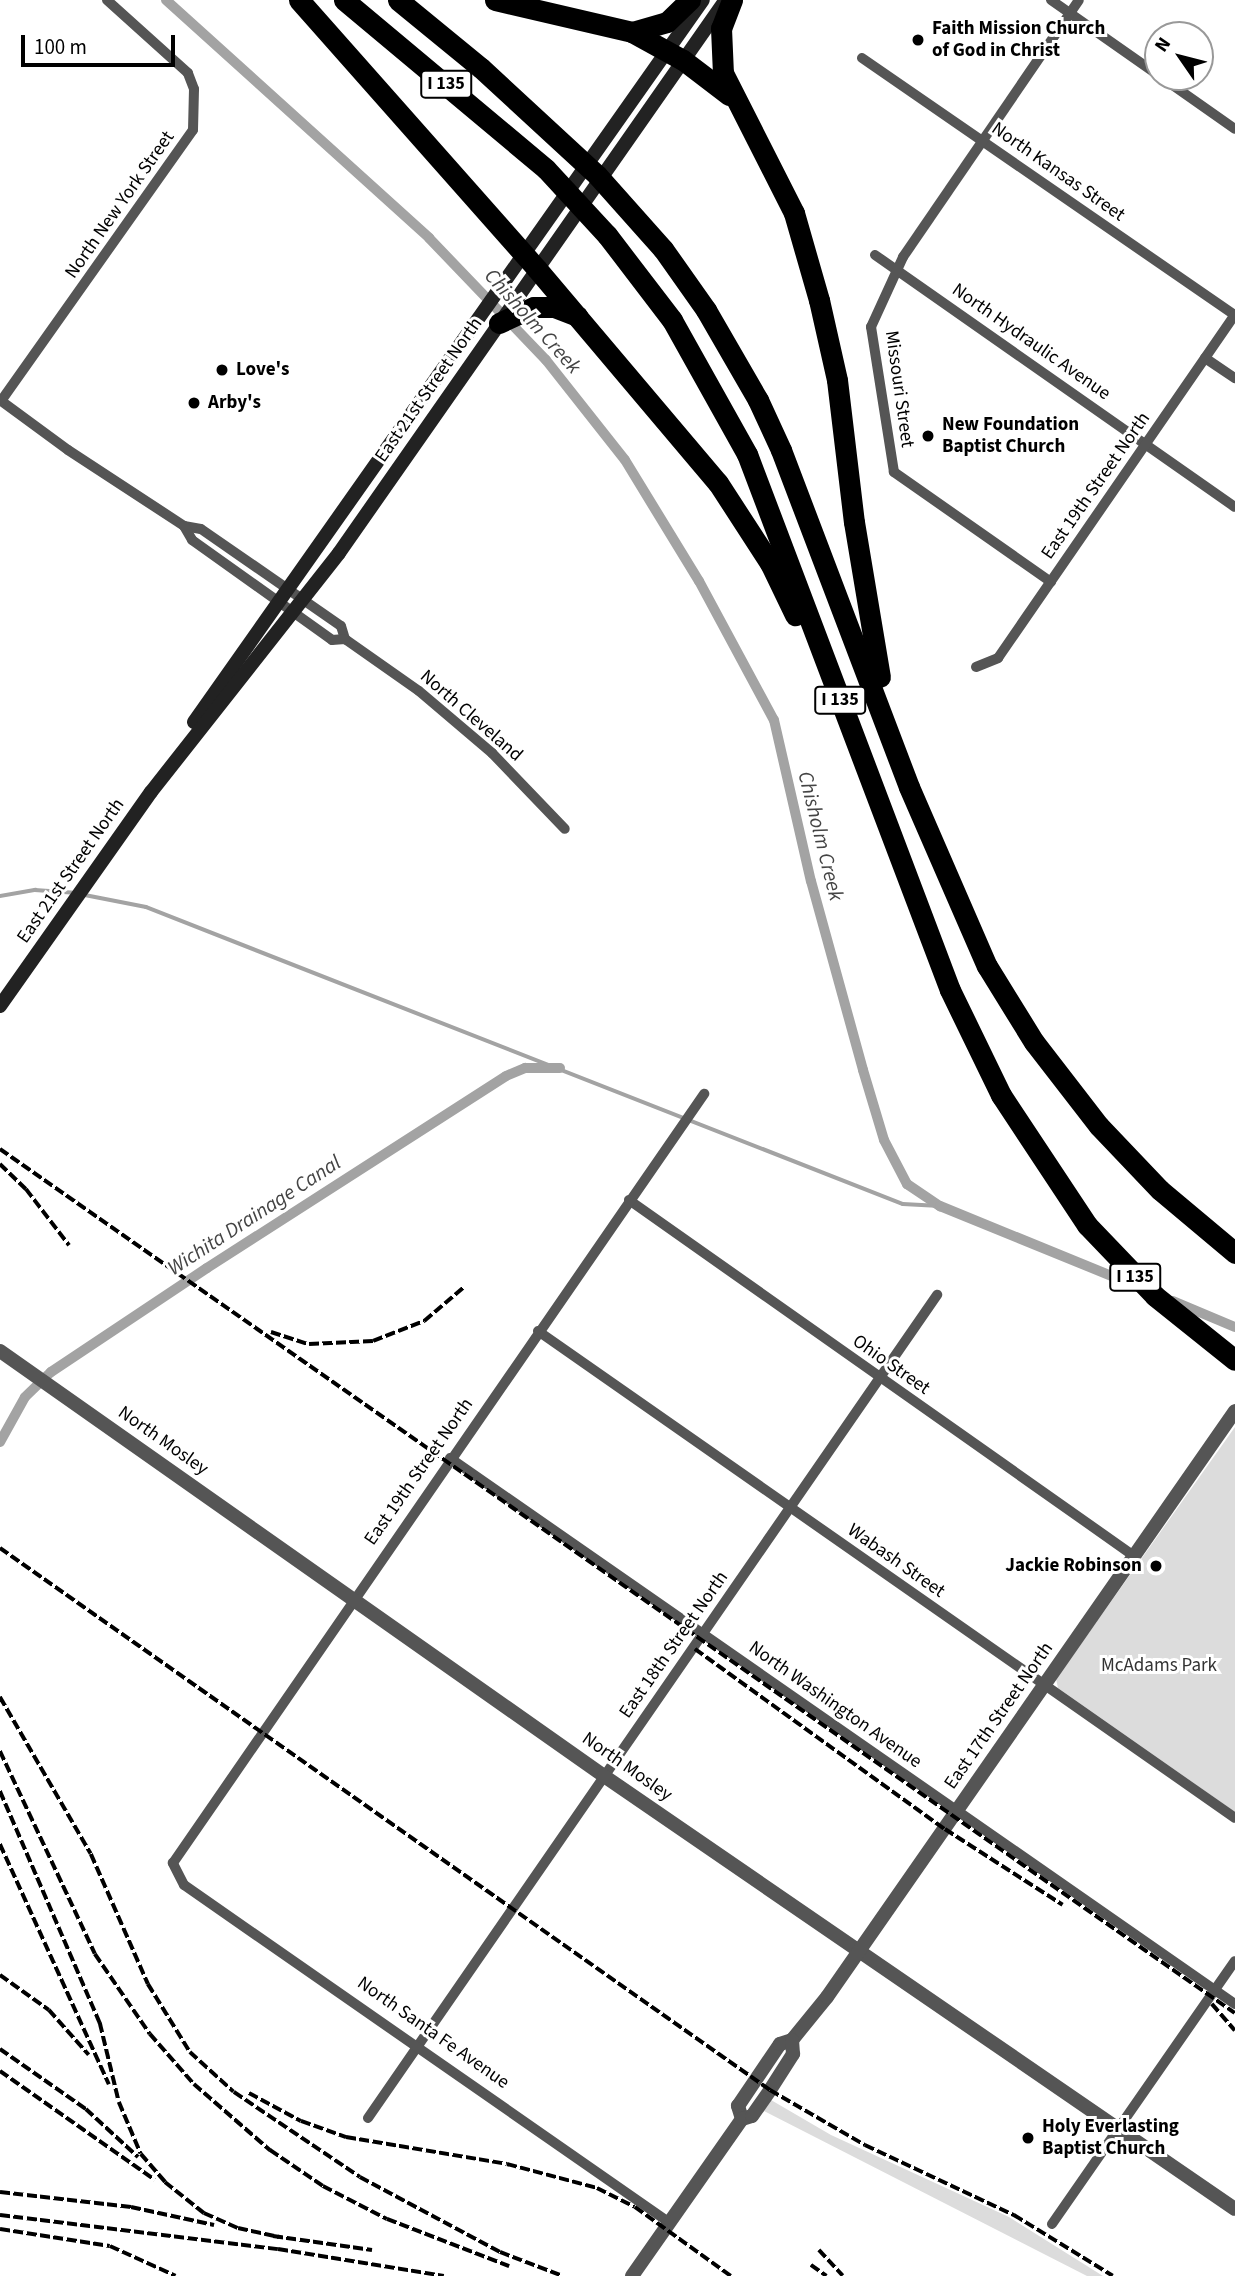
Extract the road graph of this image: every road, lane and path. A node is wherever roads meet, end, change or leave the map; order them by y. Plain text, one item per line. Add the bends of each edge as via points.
1 (107, 0) edge
2 (299, 0) edge
3 (344, 0) edge
4 (398, 0) edge
5 (495, 0) edge
6 (691, 0) edge
7 (703, 0) edge
8 (726, 0) edge
9 (732, 0) edge
10 (1051, 0) edge
11 (1079, 0) edge
12 (1070, 13) junction
13 (632, 32) junction
14 (675, 55) junction
15 (862, 58) dead end
16 (1144, 65) edge
17 (1181, 91) edge
18 (738, 104) junction
19 (1235, 129) edge
20 (982, 141) junction
21 (875, 255) dead end
22 (531, 262) junction
23 (899, 270) junction
24 (526, 302) junction
25 (1235, 315) edge
26 (579, 317) junction
27 (494, 331) joint
28 (1205, 358) junction
29 (1235, 378) edge
30 (1, 400) edge
31 (1146, 444) junction
32 (1235, 507) edge
33 (184, 526) junction
34 (1051, 582) junction
35 (289, 590) junction
36 (303, 599) junction
37 (279, 603) junction
38 (292, 612) junction
39 (345, 639) junction
40 (976, 667) dead end
41 (860, 754) junction
42 (909, 787) junction
43 (150, 792) junction
44 (565, 829) dead end
45 (0, 1006) edge
46 (704, 1094) dead end
47 (629, 1200) junction
48 (1232, 1251) edge
49 (937, 1296) dead end
50 (538, 1331) junction
51 (0, 1351) edge
52 (1235, 1360) edge
53 (881, 1379) junction
54 (1235, 1411) edge
55 (450, 1458) junction
56 (791, 1508) junction
57 (1134, 1556) junction
58 (353, 1598) junction
59 (704, 1633) junction
60 (1043, 1685) junction
61 (604, 1776) junction
62 (956, 1812) junction
63 (1235, 1818) edge
64 (175, 1874) joint
65 (860, 1949) junction
66 (1235, 1961) edge
67 (1215, 1990) junction
68 (1235, 2004) edge
69 (418, 2044) junction
70 (368, 2118) dead end
71 (1120, 2128) junction
72 (1235, 2209) edge
73 (670, 2223) junction
74 (1052, 2224) dead end
75 (632, 2276) edge

1 - 30 street, North New York Street via 188,73 194,89 193,130
2 - 22 highway
3 - 41 highway, I 135 via 546,169 607,235 673,320 747,454
4 - 42 highway, I 135 via 563,142 627,208 706,310 758,400 814,533
5 - 13 highway
6 - 13 highway via 667,22
7 - 14 main road, East 21st Street North
8 - 14 main road, East 21st Street North
9 - 18 highway via 721,28 720,55
10 - 12 street
11 - 12 street
12 - 16 street
12 - 20 street
13 - 14 highway
14 - 18 highway
14 - 22 main road, East 21st Street North
15 - 20 street, North Kansas Street
17 - 19 street
18 - 42 highway via 794,213 819,300 837,380 873,648
20 - 23 street via 903,257
20 - 25 street, North Kansas Street
21 - 23 street, North Hydraulic Avenue
22 - 24 main road, East 21st Street North
22 - 26 highway
22 - 35 main road, East 21st Street North via 507,281
23 - 31 street, North Hydraulic Avenue
23 - 34 street, Missouri Street via 871,327 894,472
24 - 26 highway
24 - 27 highway
25 - 28 street, East 19th Street North
26 - 41 highway via 718,483 770,564
27 - 36 main road, East 21st Street North
28 - 29 street
28 - 31 street, East 19th Street North
30 - 33 street, North Cleveland
31 - 32 street, North Hydraulic Avenue
31 - 34 street, East 19th Street North
33 - 35 street, North Cleveland via 201,529
33 - 37 street, North Cleveland via 192,540
34 - 40 street, East 19th Street North via 998,658
35 - 36 street, North Cleveland
35 - 37 main road, East 21st Street North
36 - 38 main road, East 21st Street North
36 - 39 street, North Cleveland via 341,626
37 - 38 street, North Cleveland
37 - 43 main road, East 21st Street North
38 - 39 street, North Cleveland via 332,640
38 - 43 main road, East 21st Street North
39 - 44 street, North Cleveland via 419,691 481,744
41 - 52 highway, I 135 via 972,1038 1001,1095 1053,1176 1122,1265
42 - 48 highway, I 135 via 987,966 1034,1042 1129,1159
43 - 45 main road, East 21st Street North
46 - 47 street, East 19th Street North
47 - 50 street, East 19th Street North
47 - 53 street, Ohio Street
49 - 53 street, East 18th Street North
50 - 55 street, East 19th Street North
50 - 56 street, Wabash Street
51 - 58 street, North Mosley
53 - 56 street, East 18th Street North
53 - 57 street, Ohio Street
54 - 57 street, East 17th Street North
55 - 58 street, East 19th Street North
55 - 59 street, North Washington Avenue
56 - 59 street, East 18th Street North
56 - 60 street, Wabash Street
57 - 60 street, East 17th Street North
58 - 61 street, North Mosley
58 - 64 street, East 19th Street North via 181,1847 173,1863
59 - 61 street, East 18th Street North
59 - 62 street, North Washington Avenue
60 - 62 street, East 17th Street North
60 - 63 street, Wabash Street
61 - 65 street, North Mosley
61 - 69 street, East 18th Street North
62 - 65 street, East 17th Street North
62 - 67 street, North Washington Avenue
64 - 69 street, North Santa Fe Avenue
65 - 71 street, North Mosley
65 - 73 street, East 17th Street North via 792,2040 793,2054 752,2116 742,2119
66 - 67 street
67 - 68 street, North Washington Avenue
67 - 71 street
69 - 70 street, East 18th Street North
69 - 73 street, North Santa Fe Avenue
71 - 72 street, North Mosley
71 - 74 street
73 - 75 street, East 17th Street North

